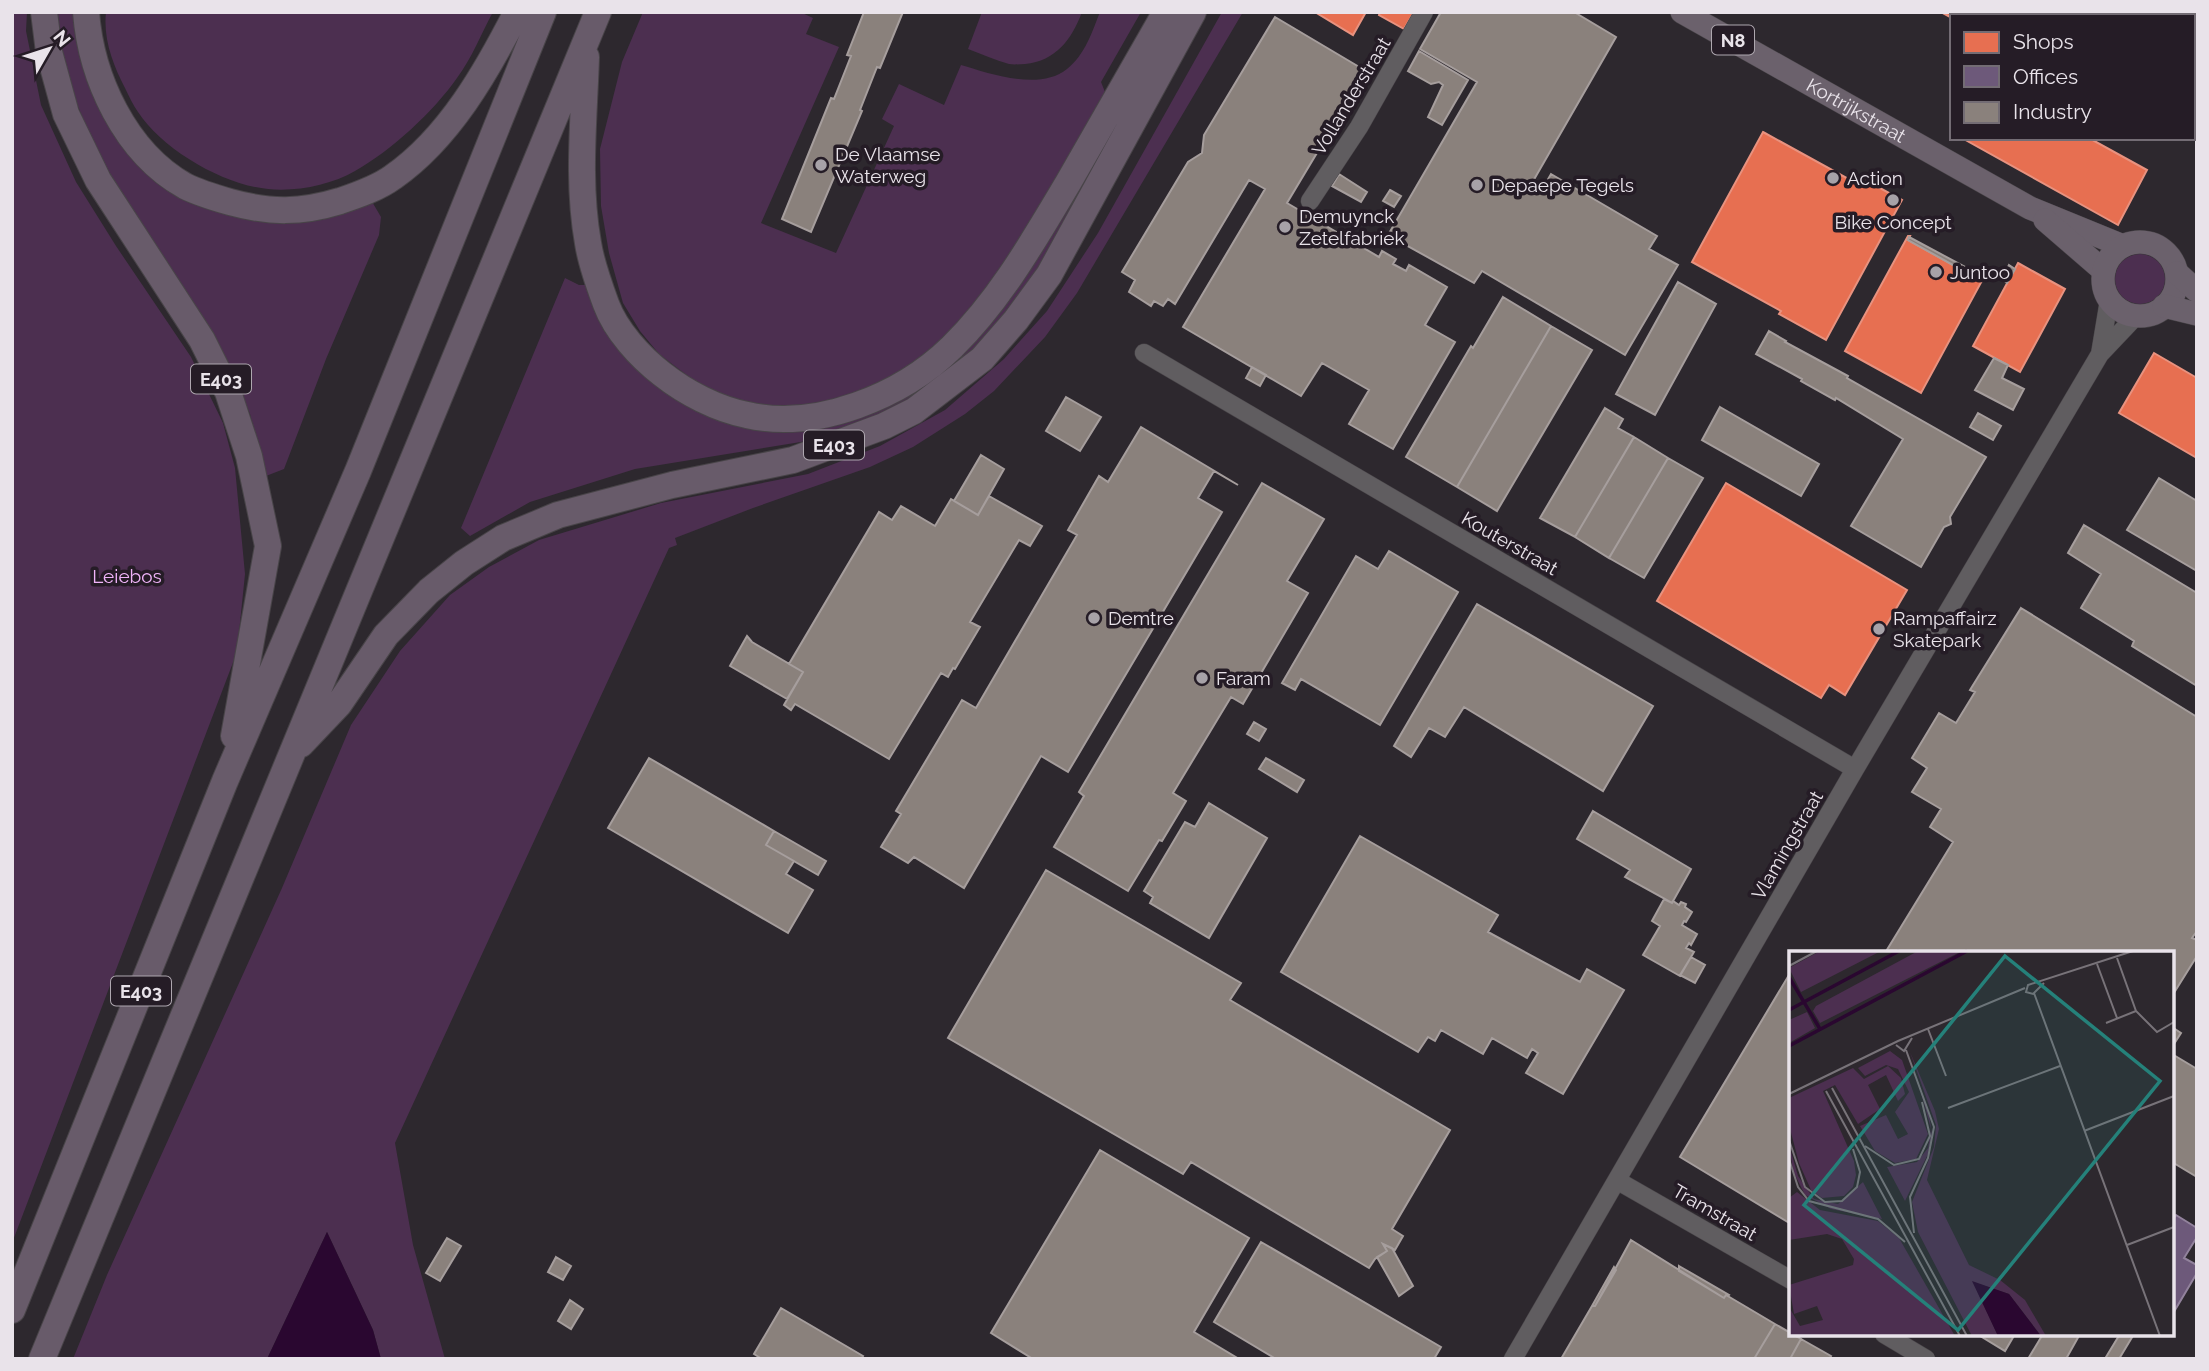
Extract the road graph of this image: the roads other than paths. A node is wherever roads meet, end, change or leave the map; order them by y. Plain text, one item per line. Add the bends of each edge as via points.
1 (44, 12) edge
2 (86, 12) edge
3 (517, 12) edge
4 (543, 12) edge
5 (598, 12) edge
6 (1166, 12) edge
7 (1194, 12) edge
8 (1424, 12) edge
9 (1682, 12) edge
10 (586, 41) junction
11 (1310, 201) dead end
12 (2031, 208) junction
13 (2123, 246) junction
14 (2104, 271) junction
15 (2177, 273) junction
16 (2197, 290) edge
17 (2109, 300) junction
18 (2164, 306) junction
19 (2197, 314) edge
20 (2137, 315) junction
21 (1144, 353) dead end
22 (2100, 354) junction
23 (290, 756) junction
24 (1855, 769) junction
25 (225, 781) junction
26 (1618, 1181) junction
27 (1789, 1279) edge
28 (12, 1310) edge
29 (1887, 1336) edge
30 (42, 1359) edge
31 (1513, 1359) edge
32 (1926, 1359) edge

1 - 25 highway, E403 via 49,52 66,114 97,180 202,340 228,391 249,456 268,546
2 - 3 highway via 91,53 107,98 130,135 157,164 185,186 219,199 292,212 360,194 420,156 490,66
4 - 25 highway, E403 via 358,471
5 - 10 highway, E403
6 - 10 highway, E403 via 1005,285 952,347 918,376 877,398 814,418 748,415 683,390 647,363 607,307 588,245 582,188
7 - 23 highway, E403 via 1049,275 982,359 914,411 793,460 558,515 503,538 429,591 386,635 339,704
8 - 11 street, Vollanderstraat via 1359,127
9 - 12 main road, Kortrijkstraat / N8
10 - 23 highway, E403
12 - 13 main road, Kortrijkstraat / N8
12 - 14 main road, Kortrijkstraat / N8
13 - 14 main road via 2111,256
13 - 15 main road via 2141,241 2154,244 2173,261
14 - 17 main road
15 - 16 main road
15 - 18 main road via 2176,288
17 - 20 main road
17 - 22 street, Vlamingstraat
18 - 19 main road
18 - 20 main road
20 - 22 street, Vlamingstraat
21 - 24 street, Kouterstraat
22 - 24 street, Vlamingstraat
23 - 30 highway, E403
24 - 26 street, Vlamingstraat
25 - 28 highway, E403
26 - 27 street, Tramstraat
26 - 31 street, Vlamingstraat
29 - 32 street

